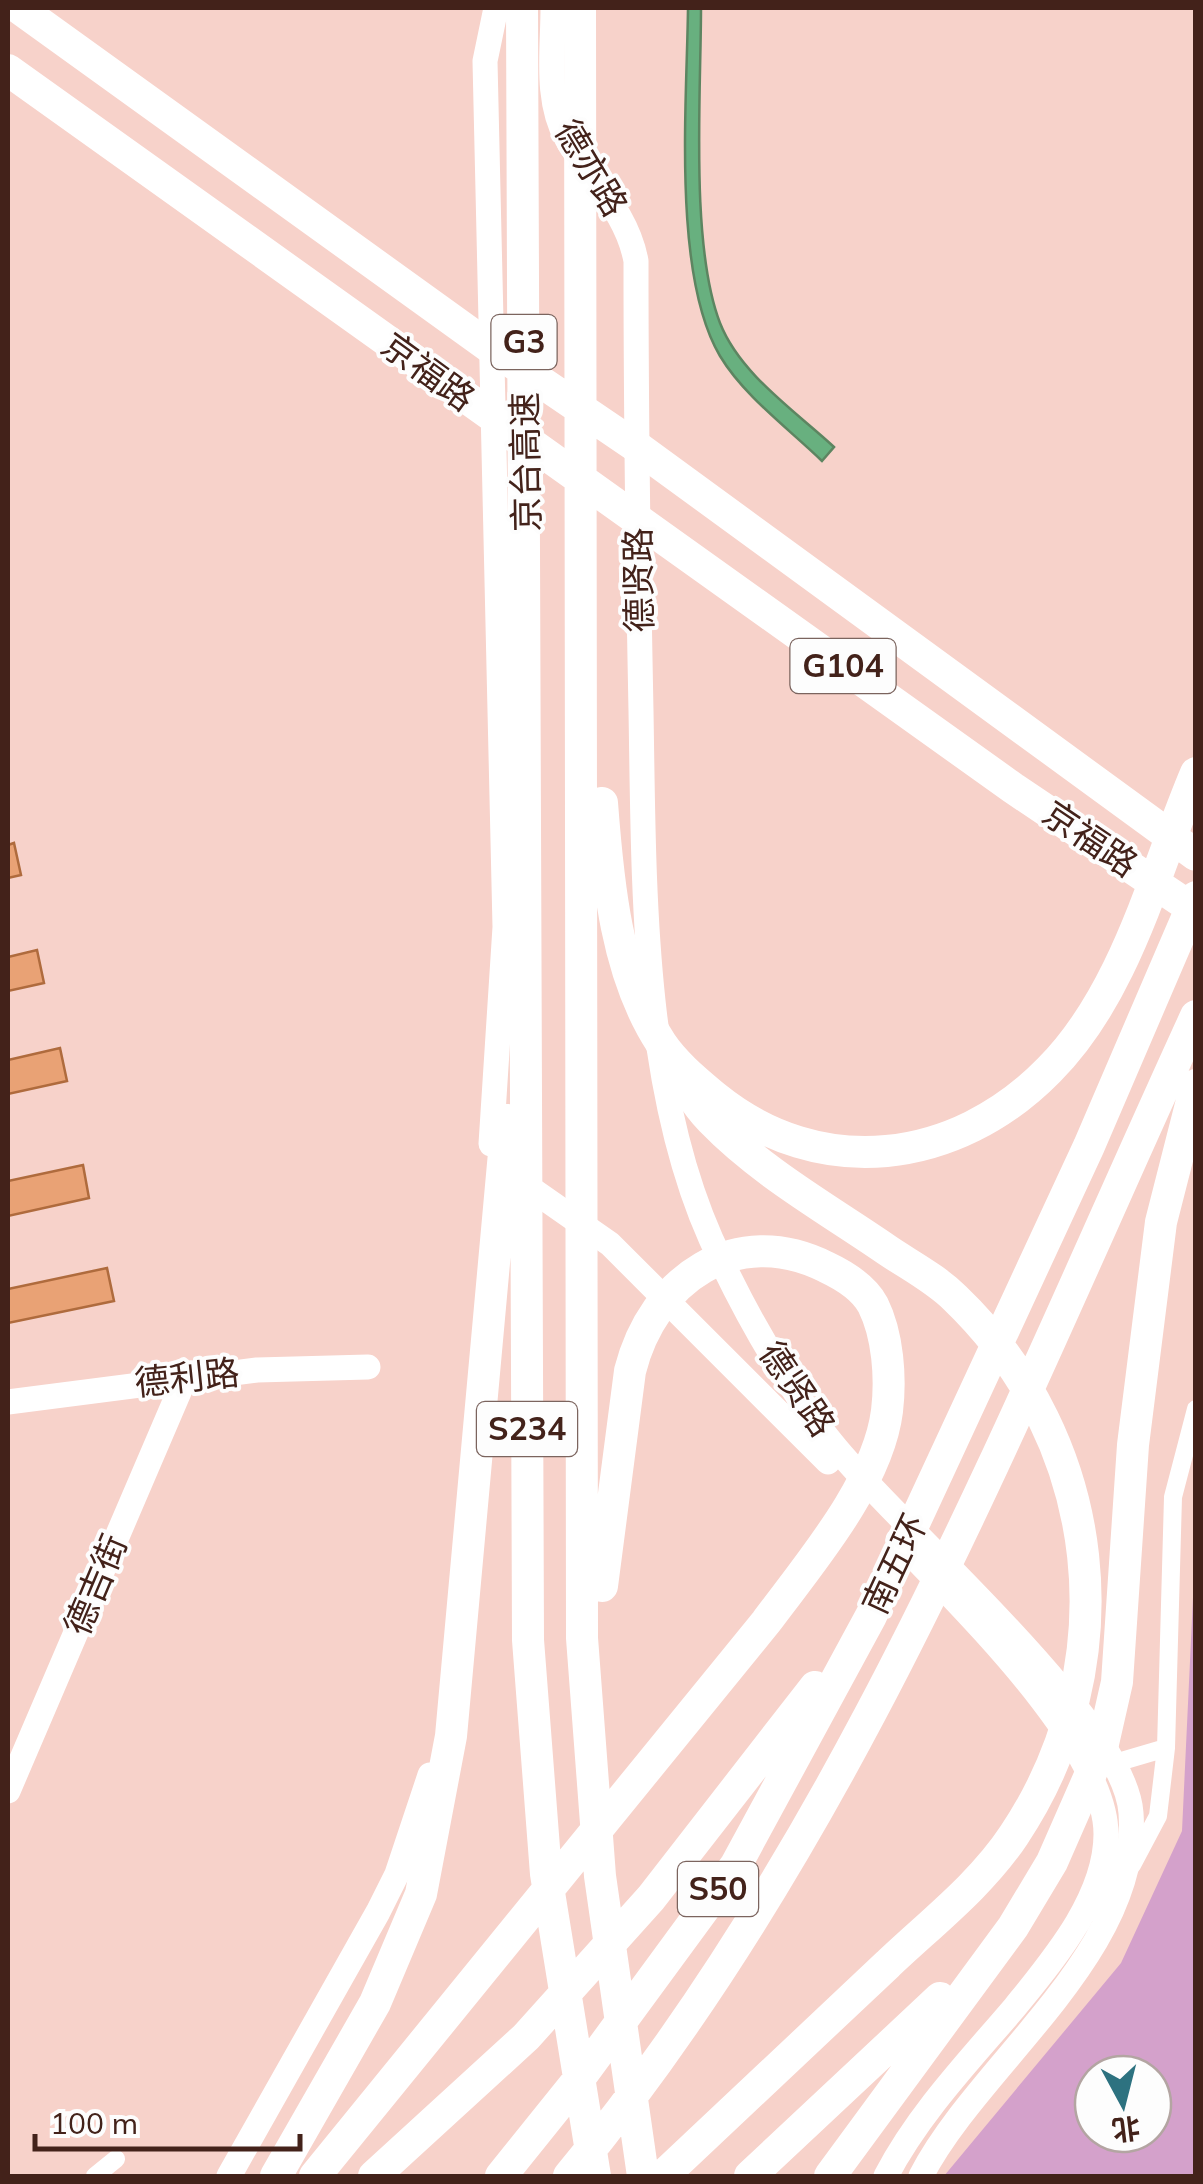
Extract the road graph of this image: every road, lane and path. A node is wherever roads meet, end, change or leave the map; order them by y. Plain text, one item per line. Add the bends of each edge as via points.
1 (20, 8) edge
2 (496, 8) edge
3 (522, 8) edge
4 (553, 8) edge
5 (580, 8) edge
6 (8, 70) edge
7 (491, 348) junction
8 (492, 418) junction
9 (636, 447) junction
10 (638, 520) junction
11 (582, 540) junction
12 (528, 677) joint
13 (582, 677) joint
14 (1196, 773) edge
15 (1196, 855) edge
16 (1193, 910) edge
17 (525, 951) junction
18 (1196, 1016) edge
19 (662, 1045) junction
20 (1196, 1085) edge
21 (490, 1160) junction
22 (368, 1367) dead end
23 (184, 1378) junction
24 (8, 1402) edge
25 (1196, 1408) edge
26 (871, 1616) junction
27 (1166, 1748) junction
28 (1115, 1763) junction
29 (8, 1792) edge
30 (600, 1876) junction
31 (1120, 1888) junction
32 (1006, 1936) junction
33 (116, 2159) dead end
34 (95, 2176) edge
35 (230, 2176) edge
36 (276, 2176) edge
37 (316, 2176) edge
38 (374, 2176) edge
39 (501, 2176) edge
40 (570, 2176) edge
41 (594, 2176) edge
42 (643, 2176) edge
43 (662, 2176) edge
44 (750, 2176) edge
45 (830, 2176) edge
46 (886, 2176) edge
47 (921, 2176) edge

1 - 7 highway, 京福路 / G104
2 - 7 street via 484,61
3 - 12 highway, 京台高速 / G3
4 - 9 street, 德亦路 via 558,116 634,249
5 - 11 highway, 京台高速 / G3
6 - 8 highway, 京福路 / G104
7 - 8 street
7 - 9 highway, 京福路 / G104
8 - 10 highway, 京福路 / G104
8 - 21 street via 504,927
9 - 10 street, 德贤路
9 - 15 highway, 京福路 / G104
10 - 16 highway, 京福路 / G104
10 - 28 street, 德贤路 via 652,966 668,1094 708,1233 746,1314 826,1437 1062,1690
11 - 13 highway, 京台高速 / G3
11 - 19 highway via 608,886 636,996
12 - 17 highway, S234
13 - 30 highway, S234 via 582,1638
14 - 19 highway via 1113,977 1084,1028 1022,1096 958,1136 888,1151 801,1144 727,1106
16 - 26 highway, 南五环 / S50
17 - 36 highway via 452,1736 421,1894 364,2022
17 - 41 highway, S234 via 528,1640 546,1874
18 - 40 highway, 南五环 / S50 via 922,1614 698,2005
19 - 43 highway via 711,1120 954,1297 1014,1368 1054,1440 1078,1511 1086,1581 1084,1651 1072,1714 1051,1770 1013,1837 964,1894
20 - 32 highway via 1161,1222 1133,1445 1117,1682 1102,1748 1052,1862
21 - 35 street via 455,1609 428,1786 378,1912
21 - 46 street, 德贤路 via 610,1244 808,1442 996,1647 1081,1754 1104,1803 1106,1838 1095,1882 1064,1944 943,2090
22 - 23 street, 德利路
23 - 24 street, 德利路
23 - 29 street, 德吉街
25 - 27 street via 1174,1497
26 - 38 highway via 650,1898 526,2037
26 - 39 highway, 南五环 / S50 via 736,1864
27 - 28 street
27 - 31 street via 1158,1816
28 - 31 street, 德贤路 via 1132,1808
30 - 37 highway via 602,1566 637,1343 654,1311 703,1266 756,1250 784,1250 845,1276 872,1302 883,1335 887,1412 862,1479 766,1622
30 - 42 highway, S234
31 - 47 street, 德贤路 via 1063,1990
32 - 44 highway
32 - 45 highway
33 - 34 street

